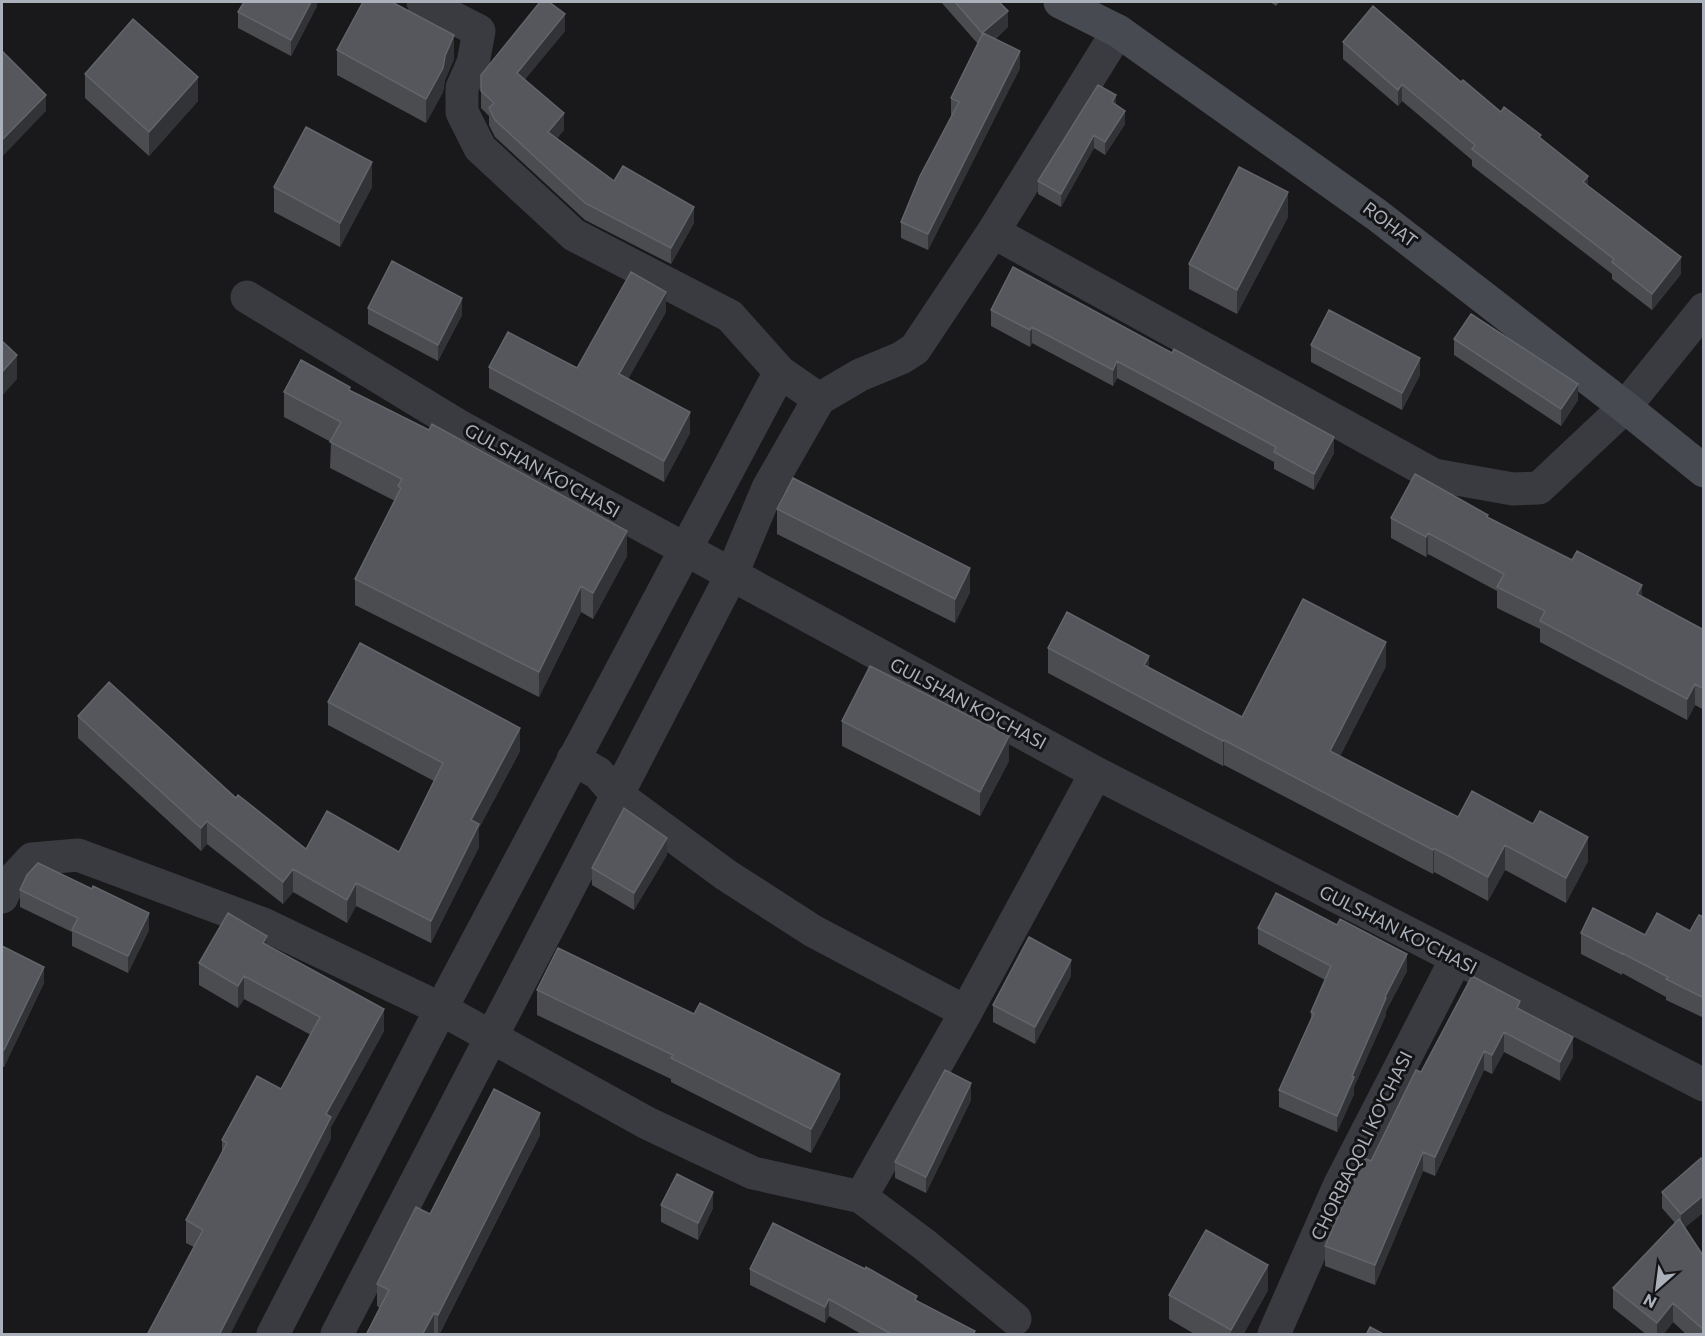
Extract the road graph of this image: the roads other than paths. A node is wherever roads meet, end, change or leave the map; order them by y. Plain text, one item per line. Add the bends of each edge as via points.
1 (423, 2) edge
2 (1061, 2) edge
3 (1118, 31) junction
4 (993, 232) junction
5 (247, 297) dead end
6 (1704, 309) edge
7 (780, 372) junction
8 (819, 399) junction
9 (1625, 406) junction
10 (1704, 471) edge
11 (685, 550) junction
12 (731, 576) junction
13 (573, 759) junction
14 (1096, 773) junction
15 (616, 794) junction
16 (2, 897) edge
17 (1456, 959) junction
18 (441, 1008) junction
19 (966, 1012) junction
20 (490, 1037) junction
21 (1704, 1085) edge
22 (861, 1197) junction
23 (1015, 1319) dead end
24 (273, 1335) edge
25 (337, 1335) edge
26 (1274, 1335) edge

1 - 7 street via 479,31 473,63 462,88 462,112 480,148 573,235 730,316
2 - 3 street, ROHAT
3 - 4 street
3 - 9 street, ROHAT via 1377,215
4 - 8 street via 915,349
4 - 9 street via 1434,475 1513,489 1539,488
5 - 11 street, GULSHAN KO'CHASI via 461,427
6 - 9 street
7 - 8 street
7 - 11 street
8 - 12 street via 768,488
9 - 10 street, ROHAT
11 - 12 street, GULSHAN KO'CHASI
11 - 13 street
12 - 14 street, GULSHAN KO'CHASI
12 - 15 street
13 - 15 street via 598,773
13 - 18 street
14 - 17 street, GULSHAN KO'CHASI
14 - 19 street
15 - 19 street via 813,931
15 - 20 street
16 - 18 street via 32,859 78,855 263,924
17 - 21 street, GULSHAN KO'CHASI
17 - 26 street, CHORBAQOLI KO'CHASI via 1340,1184
18 - 20 street
18 - 24 street
19 - 22 street
20 - 22 street via 647,1123 753,1173
20 - 25 street
22 - 23 street

